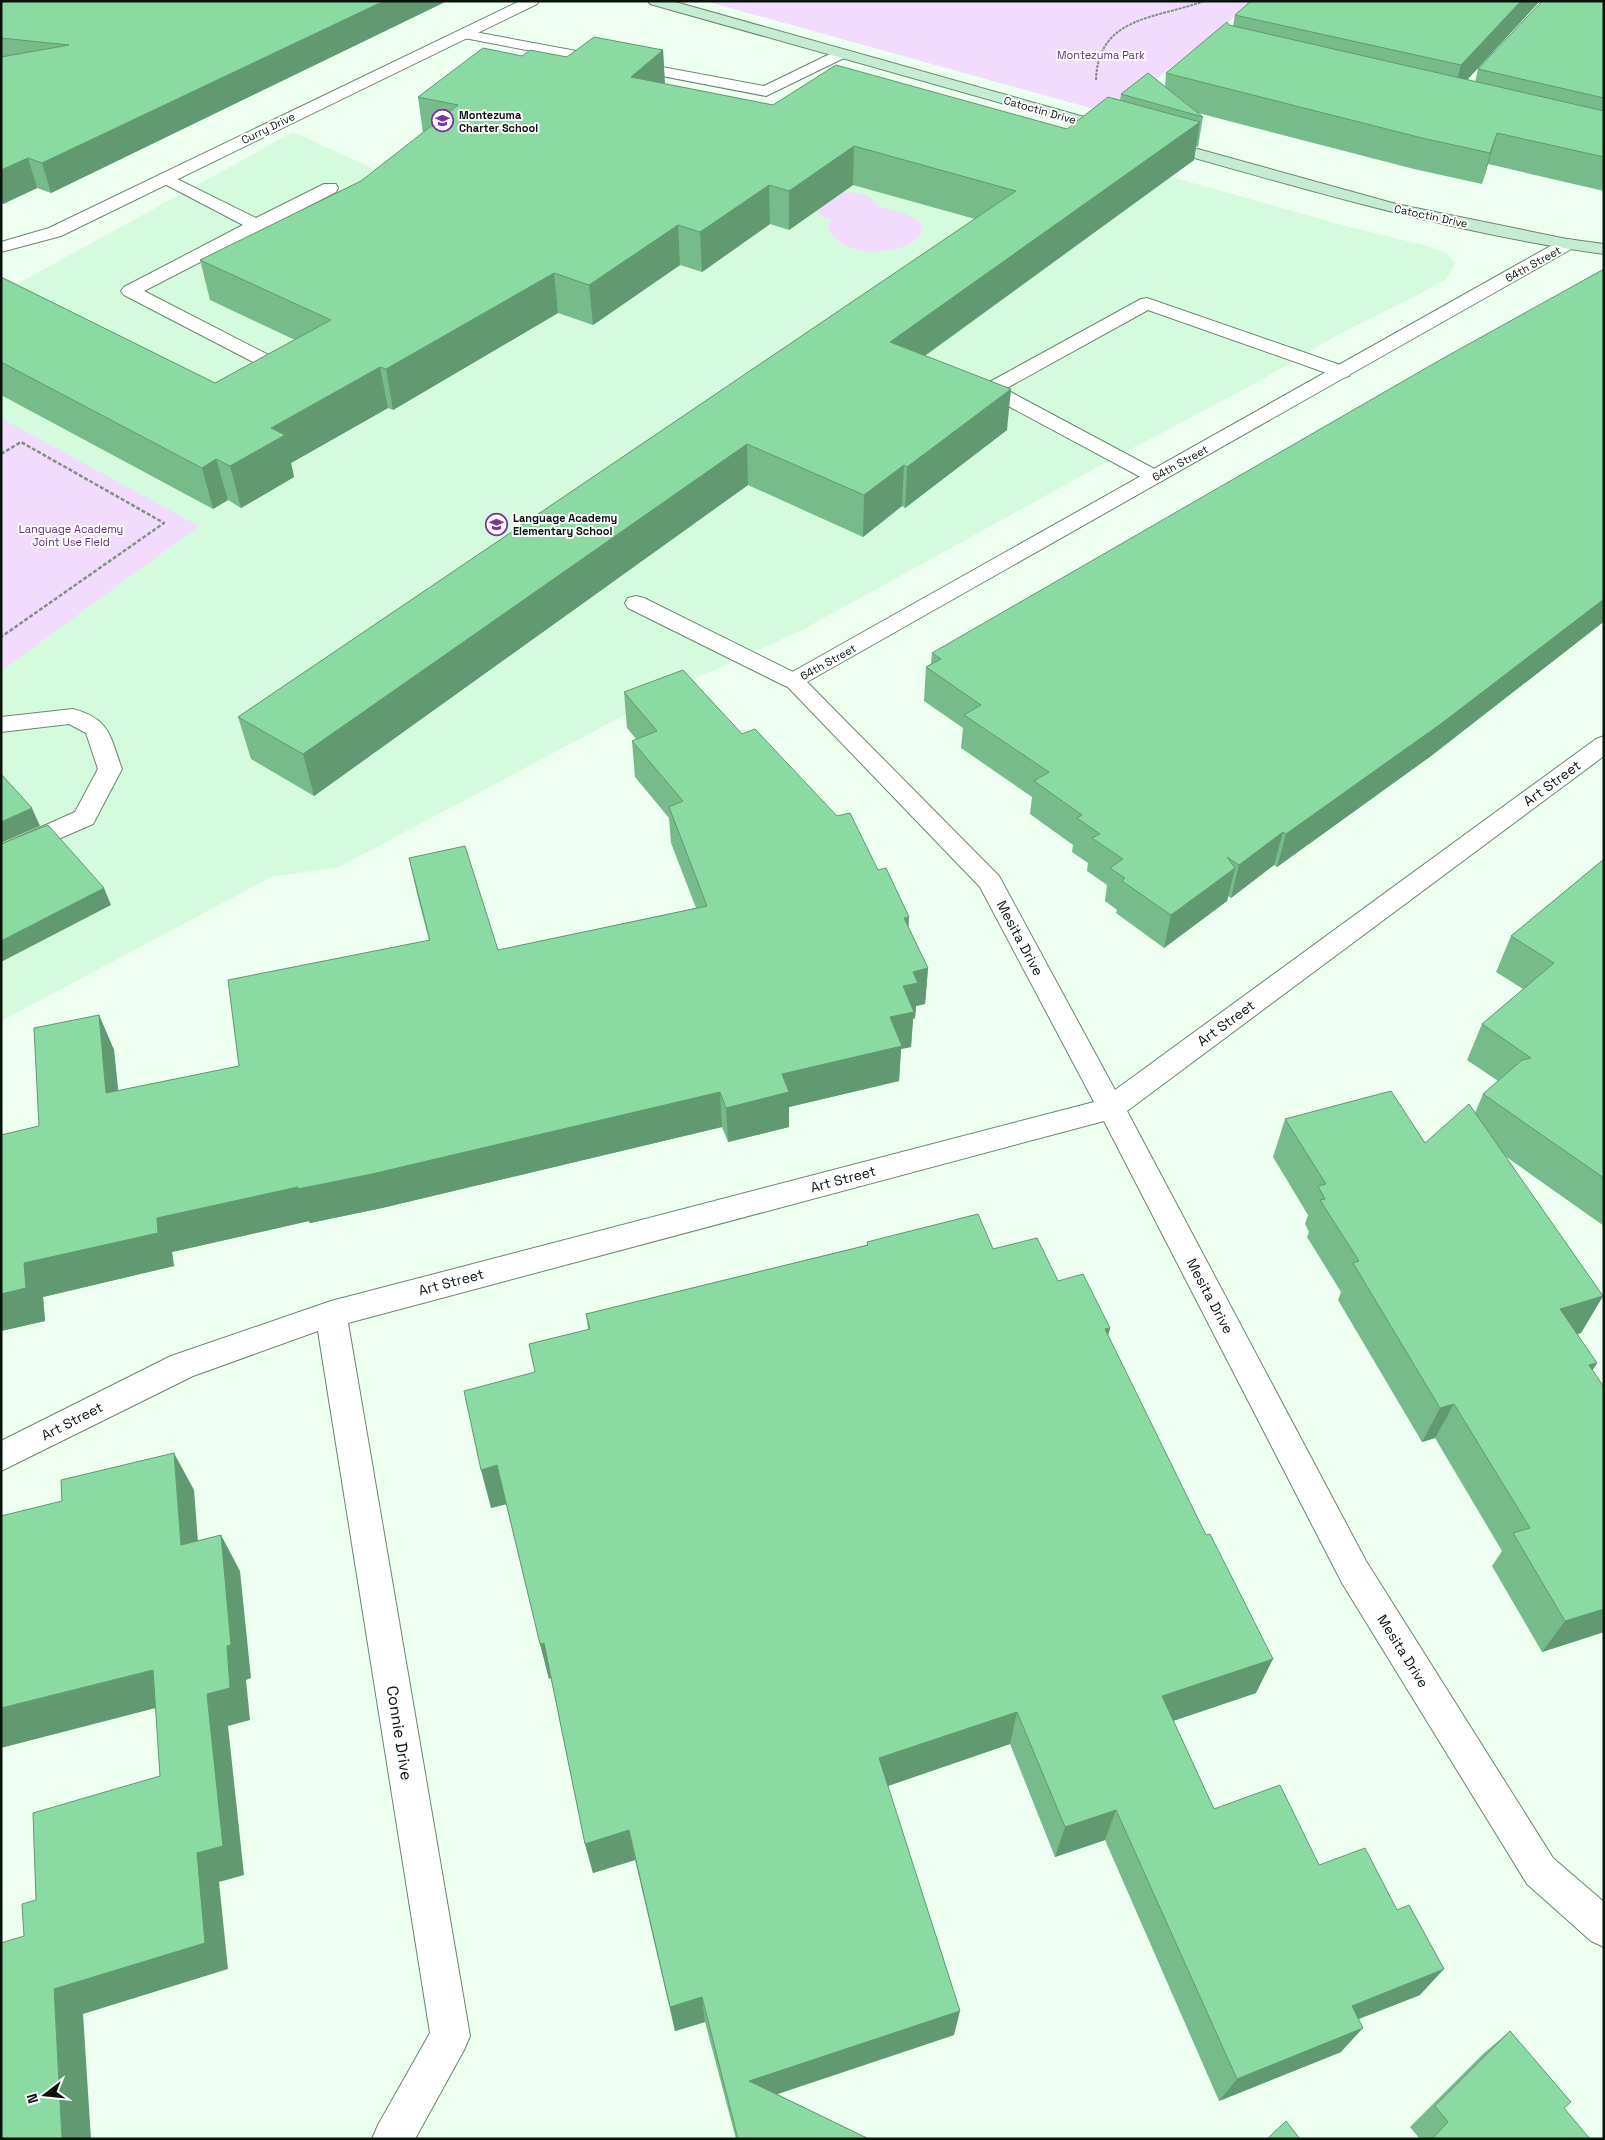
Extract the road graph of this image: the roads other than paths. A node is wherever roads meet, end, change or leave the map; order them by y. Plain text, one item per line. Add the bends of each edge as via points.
1 (532, 1) edge
2 (654, 1) edge
3 (464, 34) junction
4 (842, 54) junction
5 (1127, 134) edge
6 (1146, 139) edge
7 (165, 178) junction
8 (330, 188) dead end
9 (256, 225) junction
10 (1567, 244) junction
11 (1, 247) edge
12 (1604, 249) edge
13 (283, 370) edge
14 (1342, 372) junction
15 (1155, 477) junction
16 (636, 603) dead end
17 (793, 681) junction
18 (1, 725) edge
19 (1604, 744) edge
20 (1, 856) edge
21 (1111, 1108) junction
22 (330, 1314) junction
23 (1, 1457) edge
24 (1604, 1928) edge
25 (392, 2139) edge

1 - 3 street, Curry Drive
2 - 4 street, Catoctin Drive
3 - 4 street via 766,91
3 - 7 street, Curry Drive
4 - 5 street, Catoctin Drive
6 - 10 street, Catoctin Drive via 1394,209
7 - 9 street
7 - 11 street, Curry Drive via 55,232
8 - 9 street
9 - 13 street via 130,291
10 - 12 street, Catoctin Drive
10 - 14 street, 64th Street
14 - 15 street, 64th Street
14 - 15 street via 1147,303 991,389
15 - 17 street, 64th Street
16 - 17 street, Mesita Drive
17 - 21 street, Mesita Drive via 990,882
18 - 20 street via 73,716 96,729 110,769 84,818
19 - 21 street, Art Street
21 - 22 street, Art Street
21 - 24 street, Mesita Drive via 1354,1572 1540,1871
22 - 23 street, Art Street via 182,1366
22 - 25 street, Connie Drive via 450,2036

